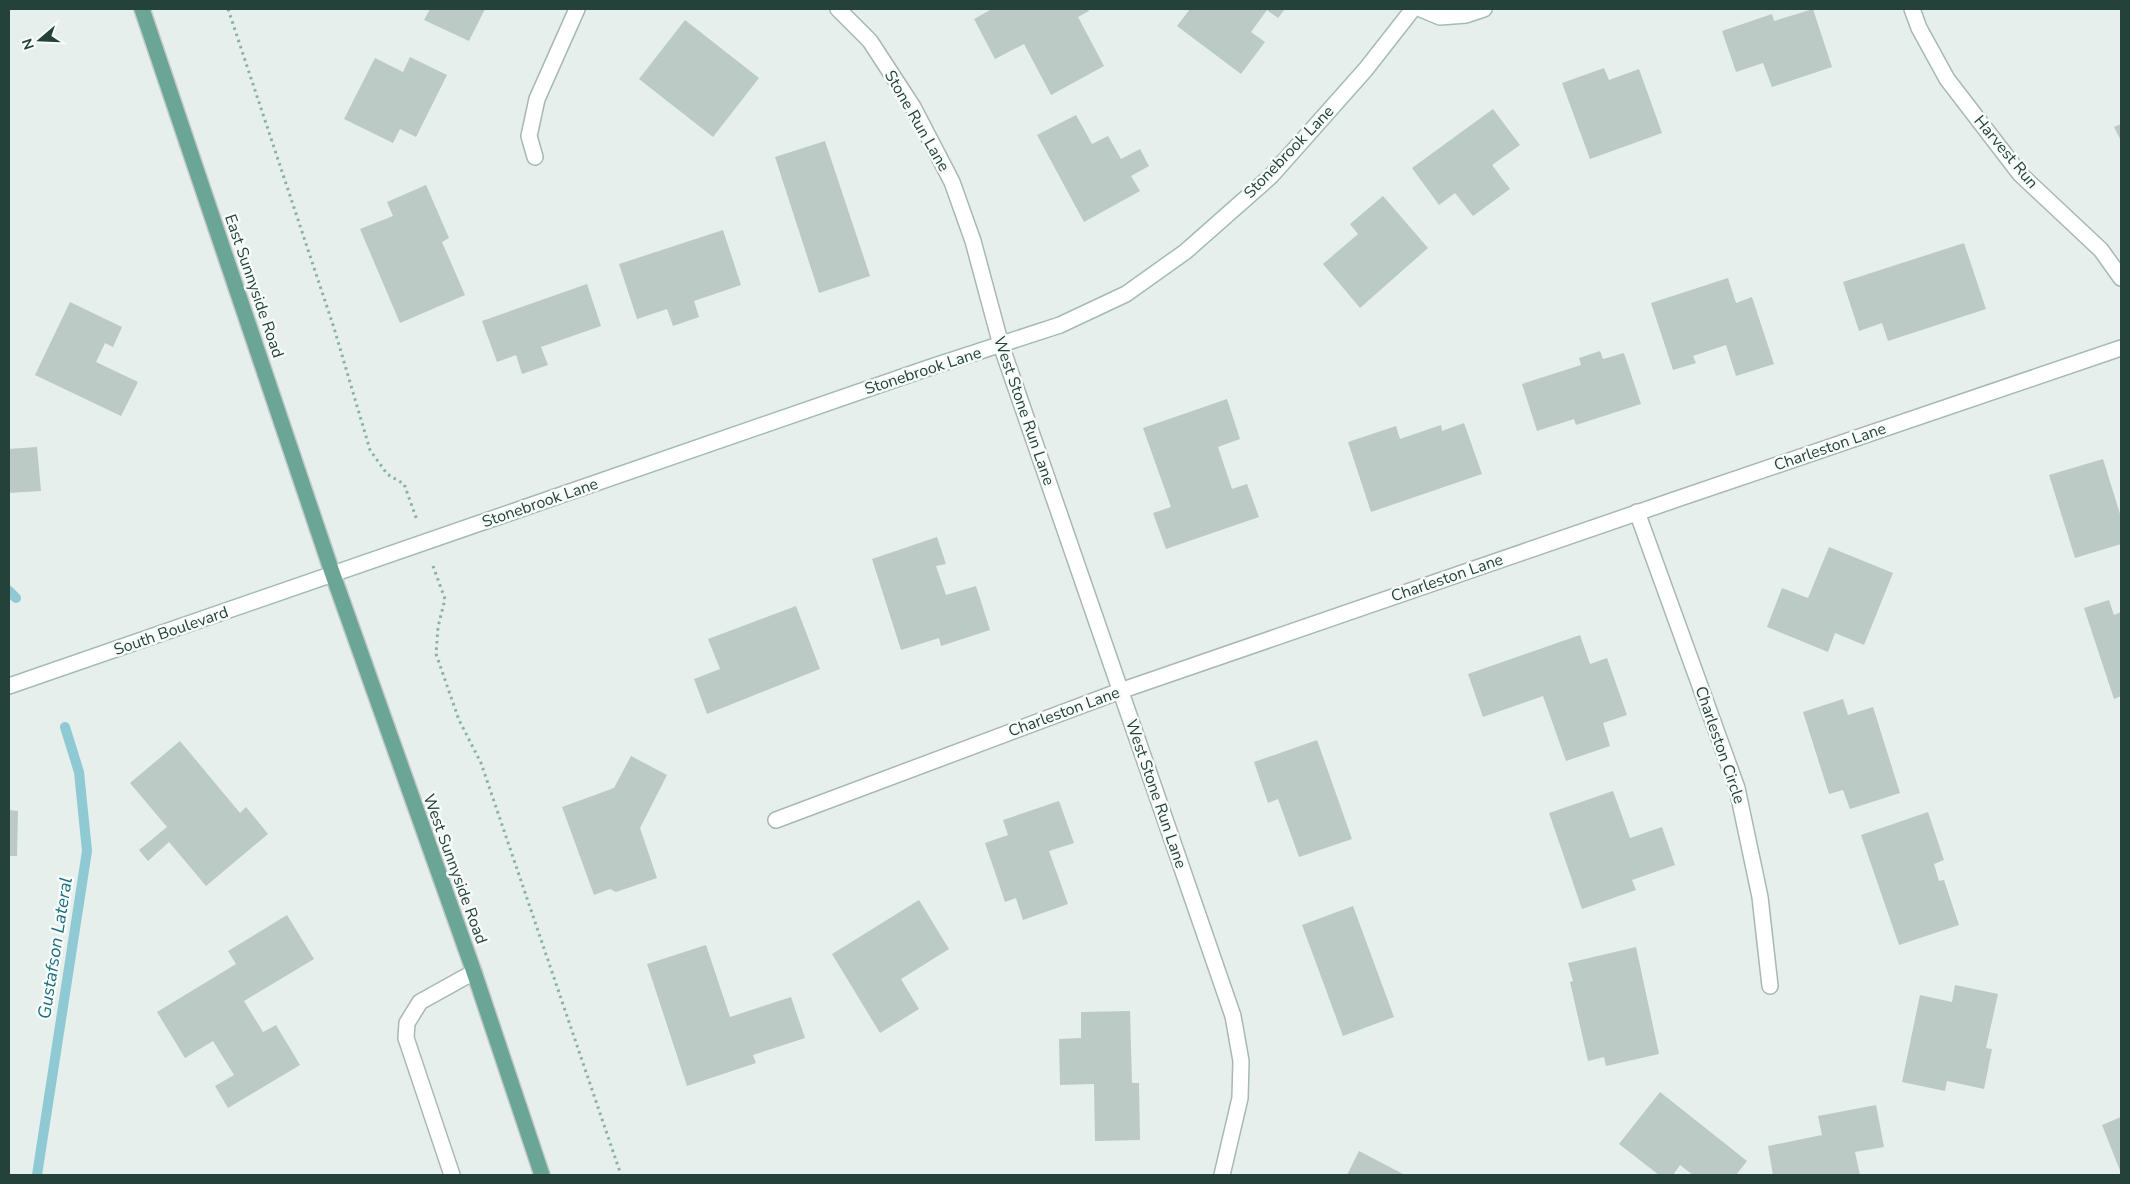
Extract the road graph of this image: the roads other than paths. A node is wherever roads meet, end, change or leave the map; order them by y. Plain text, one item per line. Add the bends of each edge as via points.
1 (142, 9) edge
2 (577, 9) edge
3 (838, 9) edge
4 (1413, 9) edge
5 (1421, 9) edge
6 (1484, 9) edge
7 (1912, 9) edge
8 (535, 157) dead end
9 (974, 246) joint
10 (2121, 278) edge
11 (1001, 345) junction
12 (2121, 348) edge
13 (1637, 512) junction
14 (333, 575) junction
15 (9, 686) edge
16 (1120, 691) junction
17 (776, 820) dead end
18 (474, 972) junction
19 (1770, 986) dead end
20 (452, 1175) edge
21 (542, 1175) edge
22 (1222, 1175) edge

1 - 14 main road, East Sunnyside Road
2 - 8 street via 537,99 529,136
3 - 9 street, Stone Run Lane via 870,41 913,107 952,182
4 - 11 street, Stonebrook Lane via 1366,69 1271,176 1185,252 1126,294 1060,326
5 - 6 street via 1440,17 1466,15
7 - 10 street, Harvest Run via 1947,79 2020,174 2101,250
9 - 11 street, West Stone Run Lane
11 - 14 street, Stonebrook Lane via 931,366
11 - 16 street, West Stone Run Lane
12 - 13 street, Charleston Lane
13 - 16 street, Charleston Lane
13 - 19 street, Charleston Circle via 1737,788 1760,897
14 - 15 street, South Boulevard
14 - 18 main road, West Sunnyside Road
16 - 17 street, Charleston Lane
16 - 22 street, West Stone Run Lane via 1233,1016 1241,1062 1240,1098
18 - 20 street via 420,1002 407,1022 406,1038
18 - 21 main road, West Sunnyside Road

